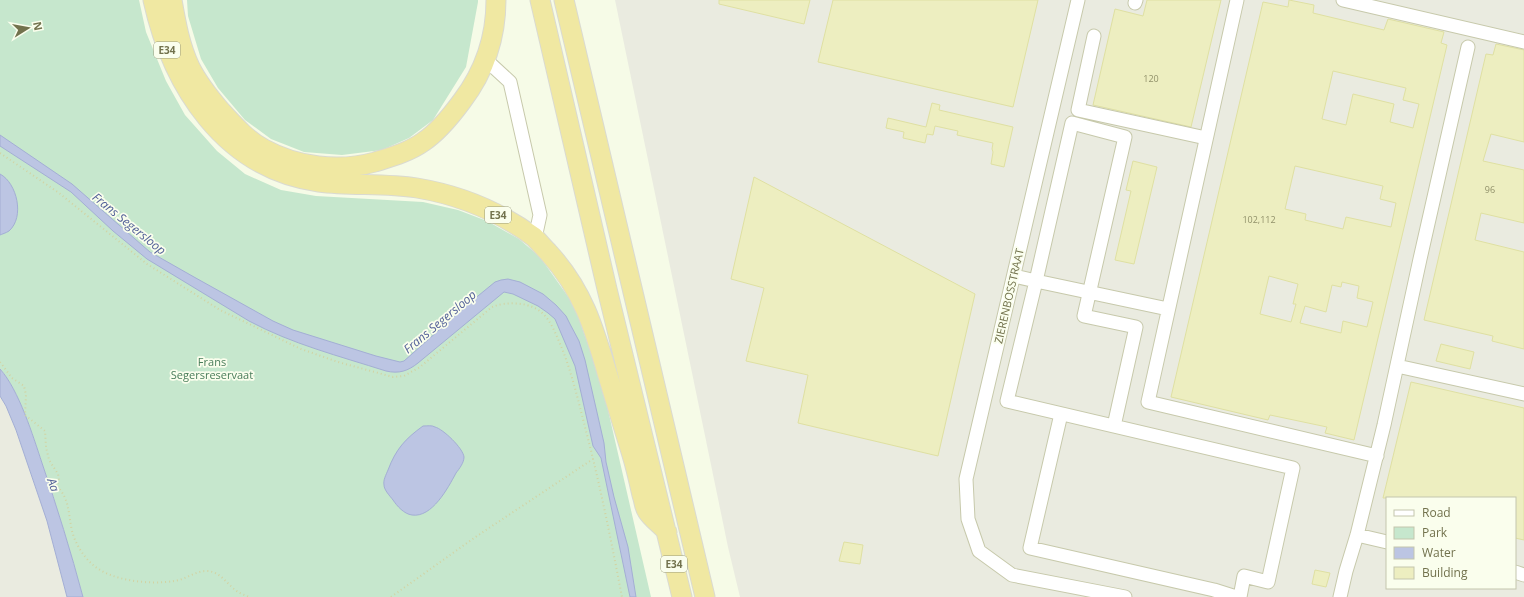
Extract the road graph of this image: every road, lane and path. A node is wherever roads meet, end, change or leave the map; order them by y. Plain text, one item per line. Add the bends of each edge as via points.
1 (152, 0) edge
2 (172, 0) edge
3 (496, 0) edge
4 (540, 0) edge
5 (564, 0) edge
6 (1078, 0) edge
7 (1237, 0) edge
8 (1342, 0) edge
9 (1094, 36) dead end
10 (1524, 42) edge
11 (1468, 47) dead end
12 (485, 59) junction
13 (1051, 118) junction
14 (1072, 123) junction
15 (1206, 138) junction
16 (0, 153) edge
17 (535, 238) junction
18 (1014, 276) junction
19 (1036, 281) junction
20 (1089, 292) junction
21 (1168, 309) junction
22 (0, 362) edge
23 (1397, 366) junction
24 (1524, 394) edge
25 (986, 396) junction
26 (1008, 401) junction
27 (1061, 414) junction
28 (1114, 426) junction
29 (1377, 456) junction
30 (593, 459) junction
31 (667, 532) junction
32 (1357, 535) junction
33 (1386, 542) edge
34 (249, 597) edge
35 (391, 597) edge
36 (622, 597) edge
37 (682, 597) edge
38 (705, 597) edge
39 (1125, 597) edge
40 (1236, 597) edge
41 (1240, 597) edge
42 (1340, 597) edge

1 - 17 highway, E34 via 161,34 174,66 191,97 228,142 260,163 291,176 318,182 417,188 461,198 502,217
2 - 12 highway, E34 via 176,26 190,67 210,98 236,128 264,149 292,161 324,167 360,166 392,157 422,143 450,117 474,85
3 - 12 highway, E34 via 494,29
4 - 31 highway, E34
5 - 38 highway, E34
6 - 13 street, ZIERENBOSSTRAAT
7 - 15 street
8 - 10 street
9 - 15 street via 1078,110
11 - 23 street
12 - 17 street via 510,82 540,215
13 - 14 street
13 - 18 street, ZIERENBOSSTRAAT
14 - 19 street
14 - 20 street via 1125,136
15 - 21 street
16 - 30 path via 59,192 147,264 220,310 301,349 338,362 393,377 404,376 420,367 492,307 507,303 534,308 547,318 570,368
17 - 31 highway, E34 via 563,268 582,301 594,328 647,511
18 - 19 street
18 - 25 street, ZIERENBOSSTRAAT
19 - 20 street
19 - 26 street
20 - 21 street
20 - 28 street via 1084,316 1136,328
21 - 29 street via 1148,402
22 - 34 path via 12,378 24,386 25,415 45,431 47,454 50,464 58,474 57,486 68,507 74,538 93,565 100,571 119,578 156,582 174,581 205,571 212,572 221,576 238,592
23 - 24 street
23 - 29 street
25 - 26 street
25 - 39 street, ZIERENBOSSTRAAT via 966,479 968,519 979,551 1012,575
26 - 27 street
27 - 28 street
27 - 40 street via 1030,548
28 - 41 street via 1293,468 1268,582 1244,576
29 - 32 street
30 - 35 path
30 - 36 path
31 - 37 highway, E34
32 - 33 street
32 - 42 street

